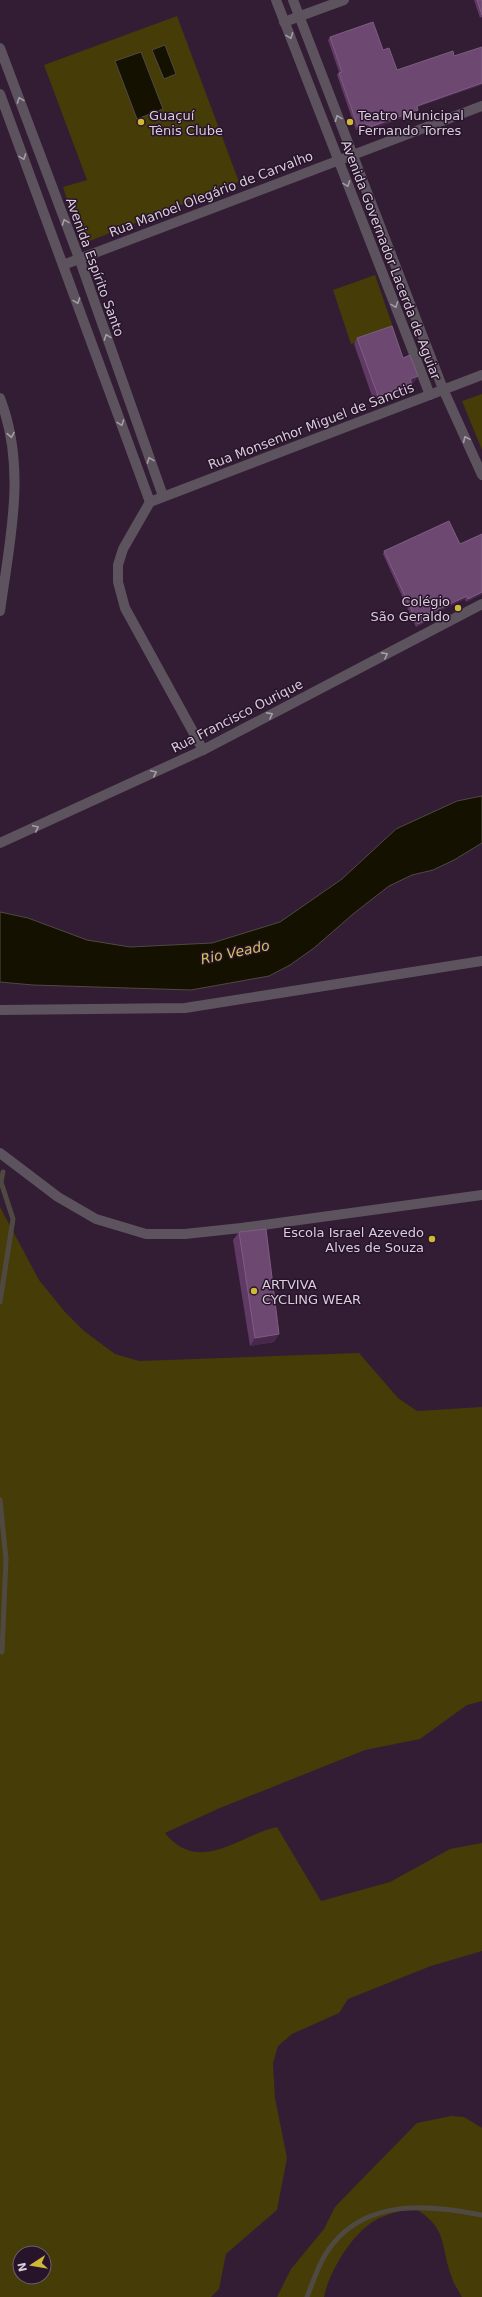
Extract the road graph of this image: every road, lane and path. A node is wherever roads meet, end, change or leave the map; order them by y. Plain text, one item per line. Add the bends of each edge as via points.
1 (276, 0) edge
2 (293, 0) edge
3 (344, 0) edge
4 (299, 17) junction
5 (284, 22) junction
6 (0, 48) edge
7 (0, 94) edge
8 (482, 106) edge
9 (352, 154) junction
10 (338, 160) junction
11 (79, 258) junction
12 (63, 265) junction
13 (482, 375) edge
14 (443, 389) junction
15 (430, 395) junction
16 (0, 398) edge
17 (482, 475) edge
18 (163, 496) junction
19 (150, 502) junction
20 (482, 604) edge
21 (0, 611) edge
22 (203, 750) junction
23 (0, 843) edge
24 (482, 961) edge
25 (0, 1010) edge
26 (0, 1153) edge
27 (482, 1195) edge

1 - 5 street, Avenida Governador Lacerda de Aguiar
2 - 4 street, Avenida Governador Lacerda de Aguiar
3 - 4 street
4 - 5 street
9 -> 4 street, Avenida Governador Lacerda de Aguiar
5 -> 10 street, Avenida Governador Lacerda de Aguiar
11 -> 6 street, Avenida Espírito Santo
7 -> 12 street
8 - 9 street, Rua Manoel Olegário de Carvalho
9 - 10 street, Rua Manoel Olegário de Carvalho
9 - 14 street, Avenida Governador Lacerda de Aguiar
10 - 11 street, Rua Manoel Olegário de Carvalho
10 -> 15 street, Avenida Governador Lacerda de Aguiar
11 - 12 street, Rua Manoel Olegário de Carvalho
18 -> 11 street, Avenida Espírito Santo
12 -> 19 street
13 - 14 street, Rua Monsenhor Miguel de Sanctis
14 - 15 street, Rua Monsenhor Miguel de Sanctis
17 -> 14 street, Avenida Governador Lacerda de Aguiar
15 - 18 street, Rua Monsenhor Miguel de Sanctis
16 -> 21 street via 8,420 16,484
18 - 19 street, Rua Monsenhor Miguel de Sanctis
19 - 22 street via 123,549 118,565 118,582 125,608
22 -> 20 street, Rua Francisco Ourique
23 -> 22 street, Rua Francisco Ourique
24 - 25 street via 185,1008
26 - 27 street via 58,1197 96,1219 146,1234 186,1234 241,1228

